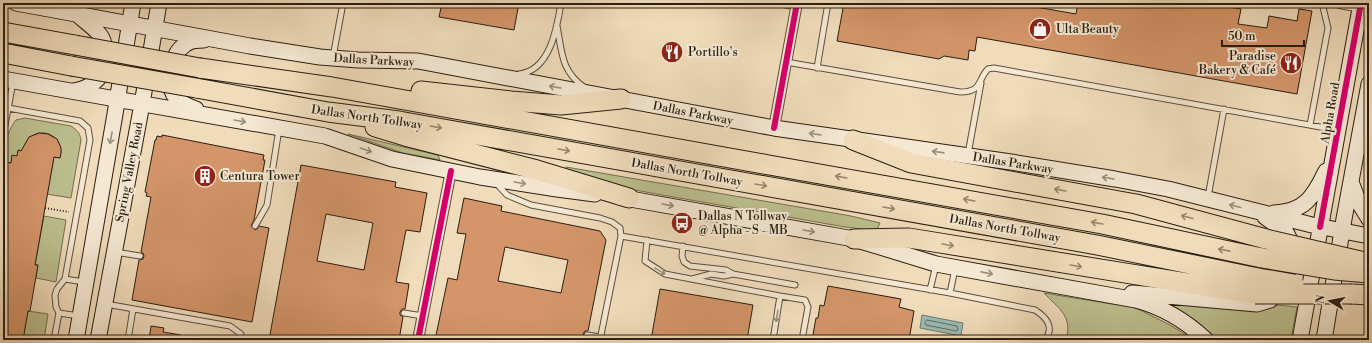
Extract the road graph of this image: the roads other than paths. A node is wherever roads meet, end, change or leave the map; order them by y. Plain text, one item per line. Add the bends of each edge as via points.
1 (133, 3) edge
2 (159, 3) edge
3 (343, 3) edge
4 (561, 3) edge
5 (775, 3) edge
6 (828, 3) edge
7 (1322, 3) edge
8 (1340, 3) edge
9 (23, 4) edge
10 (797, 5) edge
11 (1365, 7) edge
12 (78, 8) edge
13 (130, 23) junction
14 (557, 25) junction
15 (155, 27) junction
16 (3, 32) edge
17 (223, 40) junction
18 (3, 53) edge
19 (332, 58) junction
20 (786, 62) junction
21 (817, 68) junction
22 (500, 76) junction
23 (8, 80) edge
24 (981, 82) junction
25 (1369, 84) edge
26 (332, 87) junction
27 (71, 91) junction
28 (593, 94) junction
29 (118, 99) junction
30 (621, 99) junction
31 (142, 104) junction
32 (8, 108) junction
33 (1224, 109) junction
34 (328, 112) junction
35 (210, 116) junction
36 (1310, 125) junction
37 (280, 128) junction
38 (774, 128) junction
39 (1339, 130) junction
40 (3, 136) edge
41 (853, 140) junction
42 (968, 156) junction
43 (1334, 156) junction
44 (451, 171) junction
45 (493, 179) junction
46 (1351, 181) junction
47 (629, 198) junction
48 (1207, 199) junction
49 (1260, 212) junction
50 (1369, 219) edge
51 (255, 226) dead end
52 (1320, 227) junction
53 (1342, 231) junction
54 (621, 236) junction
55 (1369, 236) edge
56 (647, 240) junction
57 (854, 240) junction
58 (683, 246) junction
59 (114, 252) junction
60 (140, 256) dead end
61 (1369, 263) edge
62 (936, 264) junction
63 (956, 267) junction
64 (733, 274) junction
65 (1369, 274) edge
66 (65, 279) junction
67 (691, 279) junction
68 (86, 283) junction
69 (795, 285) dead end
70 (1256, 286) junction
71 (930, 290) junction
72 (950, 293) junction
73 (1103, 294) junction
74 (1360, 295) edge
75 (780, 296) junction
76 (105, 304) junction
77 (134, 309) junction
78 (59, 313) junction
79 (404, 313) dead end
80 (423, 316) junction
81 (80, 317) junction
82 (587, 335) dead end
83 (601, 339) edge
84 (54, 340) edge
85 (76, 340) edge
86 (98, 340) edge
87 (128, 340) edge
88 (241, 340) edge
89 (418, 340) edge
90 (773, 340) edge
91 (802, 340) edge
92 (1045, 340) edge
93 (1206, 340) edge
94 (1300, 340) edge
95 (1324, 340) edge

1 - 13 main road, Spring Valley Road
2 - 15 main road, Spring Valley Road
3 - 19 lane
4 - 14 lane
5 - 10 lane
6 - 21 lane
7 - 36 lane via 1328,28
8 - 11 street
9 - 12 main road, Dallas Parkway
10 - 20 street
11 - 39 main road, Alpha Road
12 - 13 main road, Dallas Parkway
12 - 27 main road via 100,35 105,46 106,63 101,76 94,82 82,90
13 - 15 main road, Dallas Parkway
13 - 29 main road, Spring Valley Road
14 - 22 lane via 547,52 538,65 524,74
14 - 28 lane via 564,65 576,81
15 - 17 main road, Dallas Parkway
15 - 31 main road, Spring Valley Road
16 - 26 highway, Dallas North Tollway, bridge via 200,68
17 - 19 main road, Dallas Parkway
17 - 35 main road via 194,40 186,44 176,55 170,78 170,87 177,98
18 - 34 highway, Dallas North Tollway, bridge
19 - 22 main road, Dallas Parkway via 418,61
20 - 21 lane
20 - 38 street
21 - 24 lane via 960,92 975,89
28 -> 22 main road, Dallas Parkway
23 - 27 main road
23 - 32 lane
24 - 33 lane via 984,73 994,68
24 - 42 lane
25 - 46 main road
26 - 30 highway via 367,84 561,105
65 -> 26 highway, Dallas North Tollway, bridge via 1262,258 1102,224
27 - 29 main road
28 - 30 main road, Dallas Parkway
29 - 31 main road
29 -> 68 main road, Spring Valley Road
30 - 38 main road, Dallas Parkway
31 - 35 main road
31 - 59 main road, Spring Valley Road
32 - 40 lane
32 - 66 lane via 80,121 88,128 90,140
33 - 36 lane
33 - 48 lane
34 - 47 highway
34 -> 70 highway, Dallas North Tollway via 430,126 1097,245
35 -> 37 main road
36 - 39 lane
37 -> 44 main road via 325,136 392,159
37 - 51 lane via 266,205
41 -> 38 main road, Dallas Parkway
39 - 43 main road, Alpha Road
42 -> 41 main road, Dallas Parkway
61 -> 41 highway, bridge via 1136,204 911,163
48 -> 42 main road, Dallas Parkway via 1114,179
43 - 49 main road via 1320,184 1304,204 1293,210 1277,213
43 - 52 main road, Alpha Road
44 - 45 main road
44 - 80 street
45 -> 47 main road
45 - 54 lane via 507,195 531,205 612,222 620,228
46 - 50 main road via 1359,203
46 - 53 main road
47 -> 57 main road
49 -> 48 main road, Dallas Parkway
49 - 52 main road, Dallas Parkway
49 - 73 main road via 1286,232 1293,246 1283,288 1270,300 1257,304 1148,293
52 - 53 main road, Dallas Parkway
52 - 94 main road, Alpha Road
53 - 55 main road, Dallas Parkway
53 - 95 main road
54 - 56 lane
54 - 83 lane
56 - 58 lane
56 -> 67 lane via 645,261 664,274
57 - 62 main road
57 -> 70 highway via 909,238
58 - 64 lane via 684,262 690,266 726,270
58 - 71 lane
59 - 60 lane
59 - 76 main road, Spring Valley Road
62 - 63 main road
62 - 71 lane
63 - 72 lane
63 -> 73 main road
64 - 67 lane via 711,274
64 - 69 lane
66 - 68 lane
66 - 78 lane via 55,295
67 - 75 lane
68 - 81 main road, Spring Valley Road
70 - 74 highway, Dallas North Tollway, bridge
71 - 72 lane
72 - 92 lane via 1035,310 1049,322 1050,331
73 - 93 main road via 1152,304 1171,314
75 -> 90 lane
75 - 91 lane via 805,300 808,307
76 - 77 lane
76 - 86 main road, Spring Valley Road
77 - 87 lane
77 - 88 lane via 230,326 241,334
78 - 81 lane
78 - 84 lane
79 - 80 lane
80 - 89 street
81 - 85 main road, Spring Valley Road
82 - 83 lane

